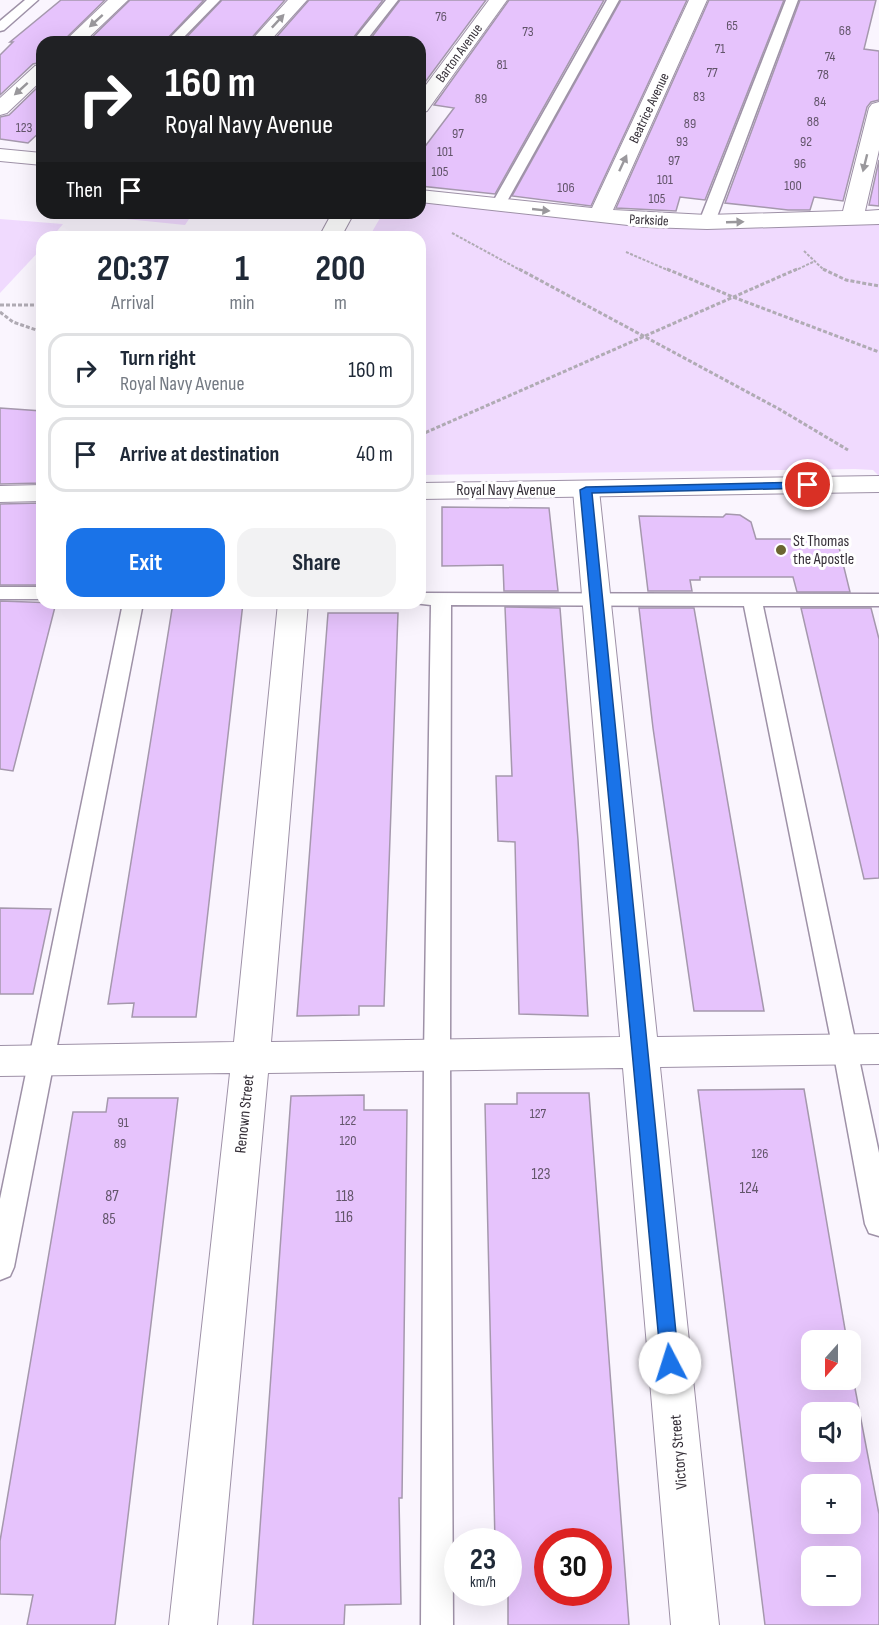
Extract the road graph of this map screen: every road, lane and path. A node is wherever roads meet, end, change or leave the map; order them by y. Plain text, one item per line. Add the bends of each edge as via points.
1 (32, 0) edge
2 (119, 0) edge
3 (214, 0) edge
4 (298, 0) edge
5 (392, 0) edge
6 (498, 0) edge
7 (613, 0) edge
8 (698, 0) edge
9 (792, 0) edge
10 (0, 27) edge
11 (80, 36) edge
12 (178, 36) edge
13 (265, 36) edge
14 (363, 36) edge
15 (36, 76) edge
16 (426, 99) edge
17 (879, 108) edge
18 (0, 109) edge
19 (0, 155) edge
20 (36, 158) edge
21 (426, 197) edge
22 (498, 205) junction
23 (599, 216) junction
24 (879, 217) edge
25 (852, 218) junction
26 (707, 222) junction
27 (444, 229) dead end
28 (802, 249) dead end
29 (623, 251) dead end
30 (813, 262) junction
31 (879, 286) edge
32 (733, 297) junction
33 (0, 305) edge
34 (36, 305) edge
35 (0, 312) edge
36 (36, 330) edge
37 (643, 336) junction
38 (879, 352) edge
39 (426, 432) edge
40 (854, 454) dead end
41 (878, 488) edge
42 (586, 490) junction
43 (426, 491) edge
44 (36, 493) edge
45 (0, 494) edge
46 (0, 593) edge
47 (36, 593) edge
48 (430, 599) edge
49 (597, 599) junction
50 (752, 600) junction
51 (879, 600) edge
52 (132, 609) edge
53 (292, 609) edge
54 (862, 1049) edge
55 (641, 1053) junction
56 (437, 1056) junction
57 (251, 1057) junction
58 (0, 1060) edge
59 (41, 1060) junction
60 (879, 1224) edge
61 (0, 1267) edge
62 (194, 1625) edge
63 (437, 1625) edge
64 (695, 1625) edge

1 - 10 lane
2 -> 11 street
3 - 12 lane
13 -> 4 street
5 - 14 lane
6 - 16 street, Barton Avenue
7 - 22 lane
23 -> 8 street, Beatrice Avenue
9 - 26 lane
15 -> 18 street
17 -> 25 street
19 - 20 street
21 - 22 street, Parkside
22 -> 23 street, Parkside
23 - 26 street, Parkside
24 - 25 street, Parkside
26 -> 25 street, Parkside
27 - 37 path
28 - 30 path
29 - 32 path
30 - 31 path via 841,280
30 - 32 path
32 - 37 path
32 - 38 path
33 - 34 path
35 - 36 path via 13,322
37 - 39 path
37 - 40 path
41 - 42 street, Royal Navy Avenue
42 - 43 street, Royal Navy Avenue
42 - 49 street, Victory Street
44 - 45 street
46 - 47 lane
48 - 49 lane
48 - 56 lane
49 - 50 lane
49 - 55 street, Victory Street
50 - 51 lane
50 - 54 lane
52 - 59 lane
53 - 57 street, Renown Street
54 - 55 street
54 - 60 lane
55 - 56 street
55 - 64 street, Victory Street
56 - 57 street
56 - 63 lane
57 - 59 street
57 - 62 street, Renown Street
58 - 59 street
59 - 61 lane

